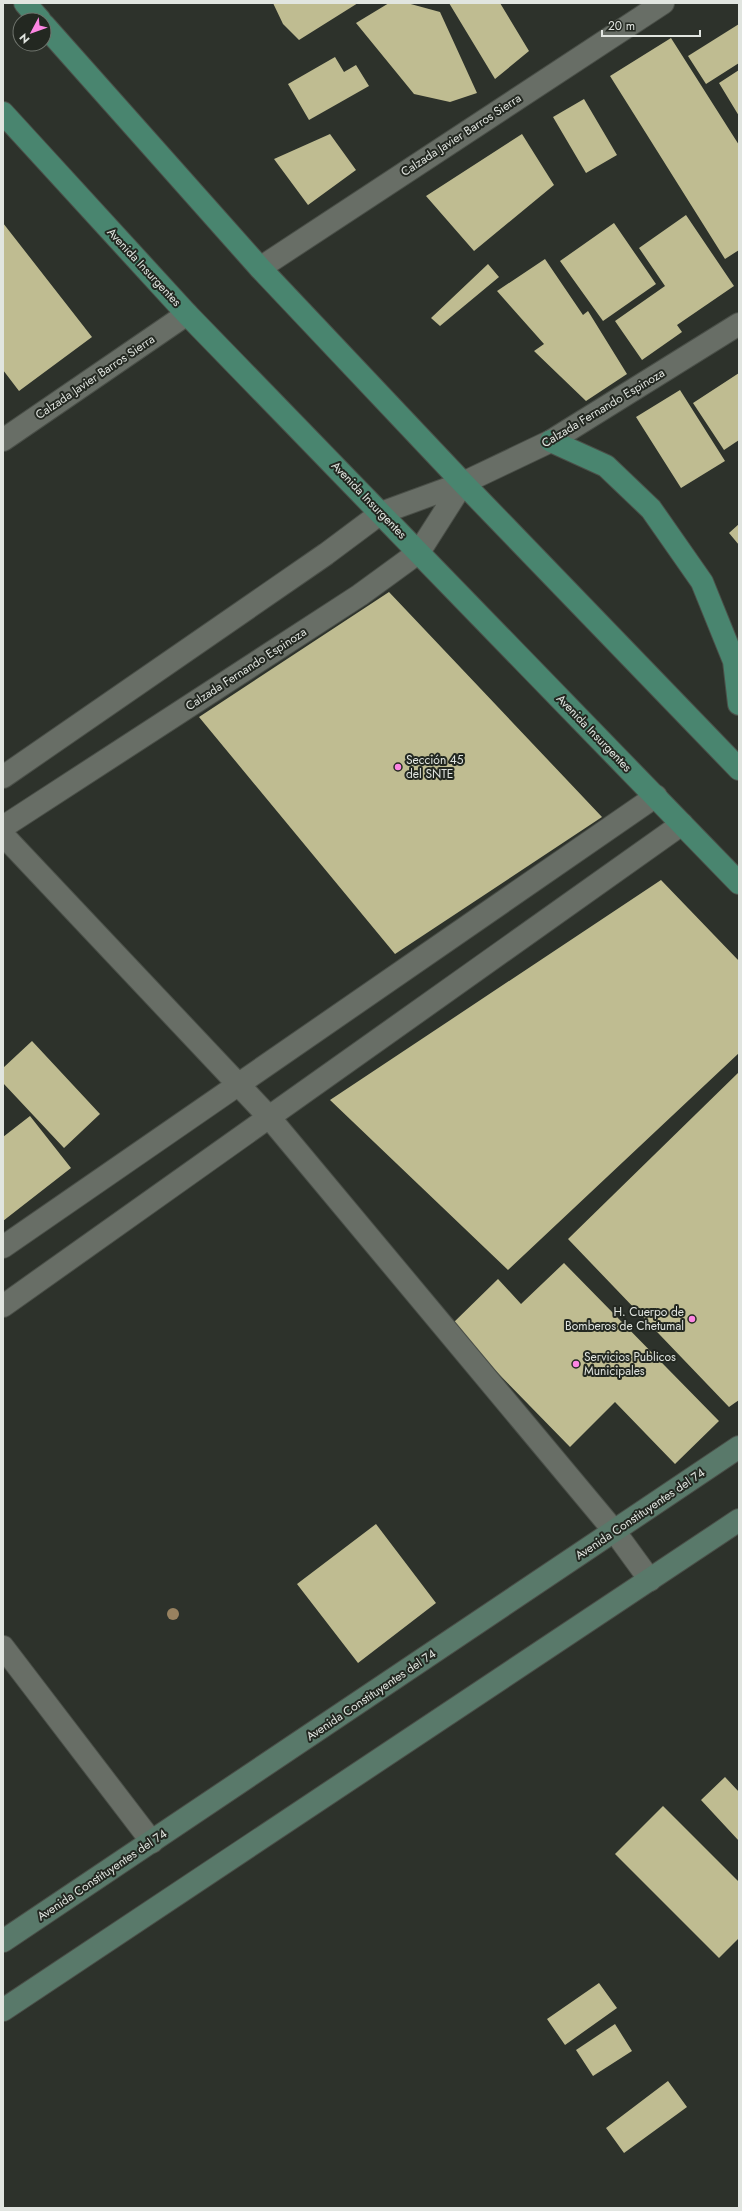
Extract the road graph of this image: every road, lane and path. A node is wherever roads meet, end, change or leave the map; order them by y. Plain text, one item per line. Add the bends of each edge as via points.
1 (25, 3) edge
2 (663, 3) edge
3 (33, 12) edge
4 (52, 34) edge
5 (3, 113) edge
6 (260, 268) junction
7 (187, 314) junction
8 (739, 324) edge
9 (3, 440) edge
10 (551, 441) junction
11 (463, 484) junction
12 (381, 513) junction
13 (419, 552) junction
14 (739, 704) edge
15 (739, 769) edge
16 (3, 777) edge
17 (656, 796) junction
18 (682, 824) junction
19 (3, 827) edge
20 (3, 835) edge
21 (739, 883) edge
22 (239, 1085) junction
23 (269, 1117) junction
24 (3, 1247) edge
25 (3, 1306) edge
26 (739, 1447) edge
27 (739, 1520) edge
28 (615, 1532) junction
29 (650, 1580) junction
30 (3, 1647) edge
31 (152, 1842) junction
32 (3, 1941) edge
33 (3, 2010) edge

1 - 3 main road
2 - 6 street, Calzada Javier Barros Sierra
4 - 6 main road
5 - 7 main road, Avenida Insurgentes
6 - 11 main road
7 - 9 street, Calzada Javier Barros Sierra
7 - 12 main road, Avenida Insurgentes
8 - 10 street, Calzada Fernando Espinoza
10 - 11 street, Calzada Fernando Espinoza
10 - 14 main road via 606,466 651,509 702,582 734,661
11 - 12 street, Calzada Fernando Espinoza
11 - 13 street, Calzada Fernando Espinoza
11 - 15 main road
12 - 13 main road, Avenida Insurgentes
12 - 16 street, Calzada Fernando Espinoza via 320,559
13 - 17 main road, Avenida Insurgentes
13 - 19 street, Calzada Fernando Espinoza via 360,595
17 - 18 main road, Avenida Insurgentes
17 - 22 street
18 - 21 main road, Avenida Insurgentes
18 - 23 street
20 - 22 street
22 - 23 street
22 - 24 street
23 - 25 street
23 - 28 street
26 - 28 main road, Avenida Constituyentes del 74
27 - 29 main road
28 - 29 street
28 - 31 main road, Avenida Constituyentes del 74
29 - 33 main road
30 - 31 street
31 - 32 main road, Avenida Constituyentes del 74

